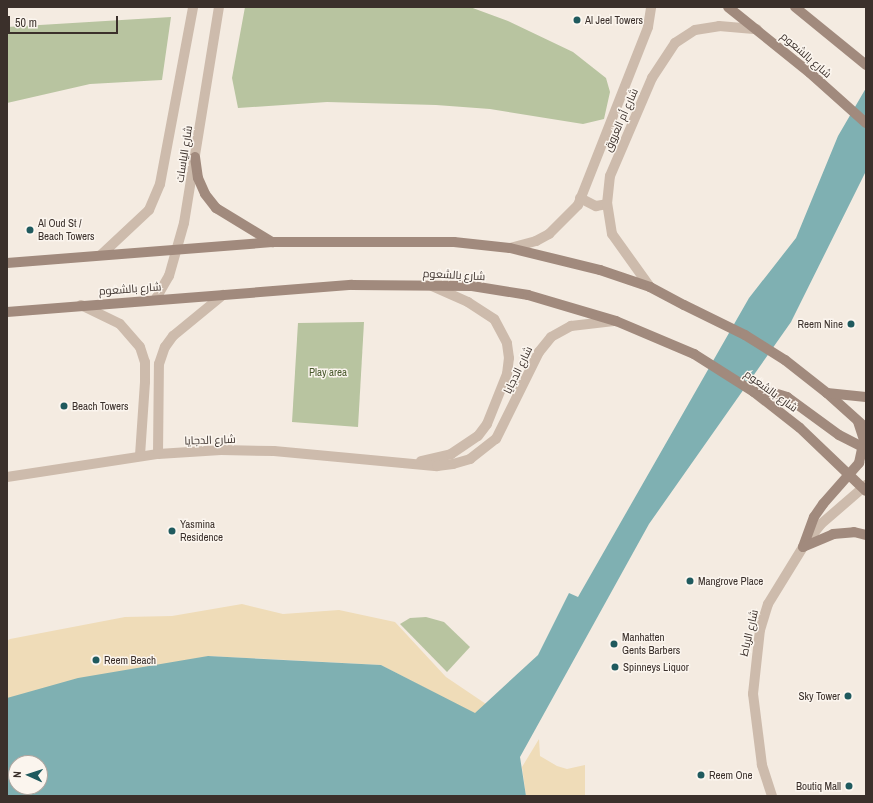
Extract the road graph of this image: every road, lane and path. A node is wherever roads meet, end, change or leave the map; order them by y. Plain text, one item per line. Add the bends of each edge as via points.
1 (193, 7) edge
2 (219, 7) edge
3 (651, 7) edge
4 (728, 7) edge
5 (795, 7) edge
6 (757, 29) junction
7 (866, 66) edge
8 (866, 123) edge
9 (195, 157) junction
10 (580, 198) junction
11 (607, 204) junction
12 (272, 242) junction
13 (510, 248) junction
14 (178, 249) junction
15 (101, 255) junction
16 (7, 264) edge
17 (432, 286) junction
18 (650, 288) junction
19 (223, 295) junction
20 (155, 300) junction
21 (81, 305) junction
22 (7, 312) edge
23 (616, 321) junction
24 (754, 392) junction
25 (828, 393) junction
26 (866, 397) edge
27 (853, 414) junction
28 (866, 428) edge
29 (865, 449) edge
30 (158, 454) junction
31 (140, 456) junction
32 (415, 462) junction
33 (850, 475) junction
34 (7, 477) edge
35 (865, 488) edge
36 (866, 535) edge
37 (803, 547) junction
38 (772, 796) edge

1 - 15 street, شارع الياسات via 160,184 149,210
2 - 9 street, شارع الياسات
3 - 10 street, شارع أم العروق via 648,26
4 - 6 main road, شارع بالشعوم
5 - 7 main road
6 - 8 main road, شارع بالشعوم
6 - 11 street, شارع أم العروق via 719,26 695,30 675,43 652,78 620,152 610,176
9 - 12 main road via 198,178 205,194 216,208
9 - 14 street, شارع الياسات
10 - 11 street via 596,206
10 - 13 street, شارع أم العروق via 578,205 548,234 536,241
11 - 18 street, شارع أم العروق via 612,234
12 - 13 main road via 454,242
12 - 14 main road
13 - 18 main road via 555,257
14 - 15 main road
14 - 20 street, شارع الياسات via 169,276
15 - 16 main road
17 - 19 main road, شارع بالشعوم via 352,285
17 - 23 main road, شارع بالشعوم via 472,286 528,295
17 - 32 street, شارع الدجايا via 482,309 494,319 507,343 509,358 507,374 486,424 478,436 451,454
18 - 25 main road via 745,335 785,360
19 - 20 main road, شارع بالشعوم
19 - 30 street via 173,336 165,347 159,364
20 - 21 main road, شارع بالشعوم
21 - 22 main road, شارع بالشعوم
21 - 31 street via 120,324 140,347 145,362
23 - 24 main road, شارع بالشعوم via 694,354
23 - 32 street, شارع الدجايا via 571,326 551,337 540,352 506,424 496,439 484,450 470,459 454,464 437,466
24 - 29 main road via 771,392 791,399 839,435
24 - 33 main road, شارع بالشعوم via 800,428
25 - 26 main road
25 - 27 main road
27 - 28 main road
27 - 29 main road via 861,428
29 - 33 main road
30 - 31 street, شارع الدجايا
30 - 32 street, شارع الدجايا via 274,451
31 - 34 street, شارع الدجايا
33 - 35 main road, شارع بالشعوم
33 - 37 main road via 823,504 810,527
35 - 37 street, شارع الرباط via 821,524
36 - 37 main road via 854,532 833,534
37 - 38 street, شارع الرباط via 768,604 755,658 752,694 756,736

